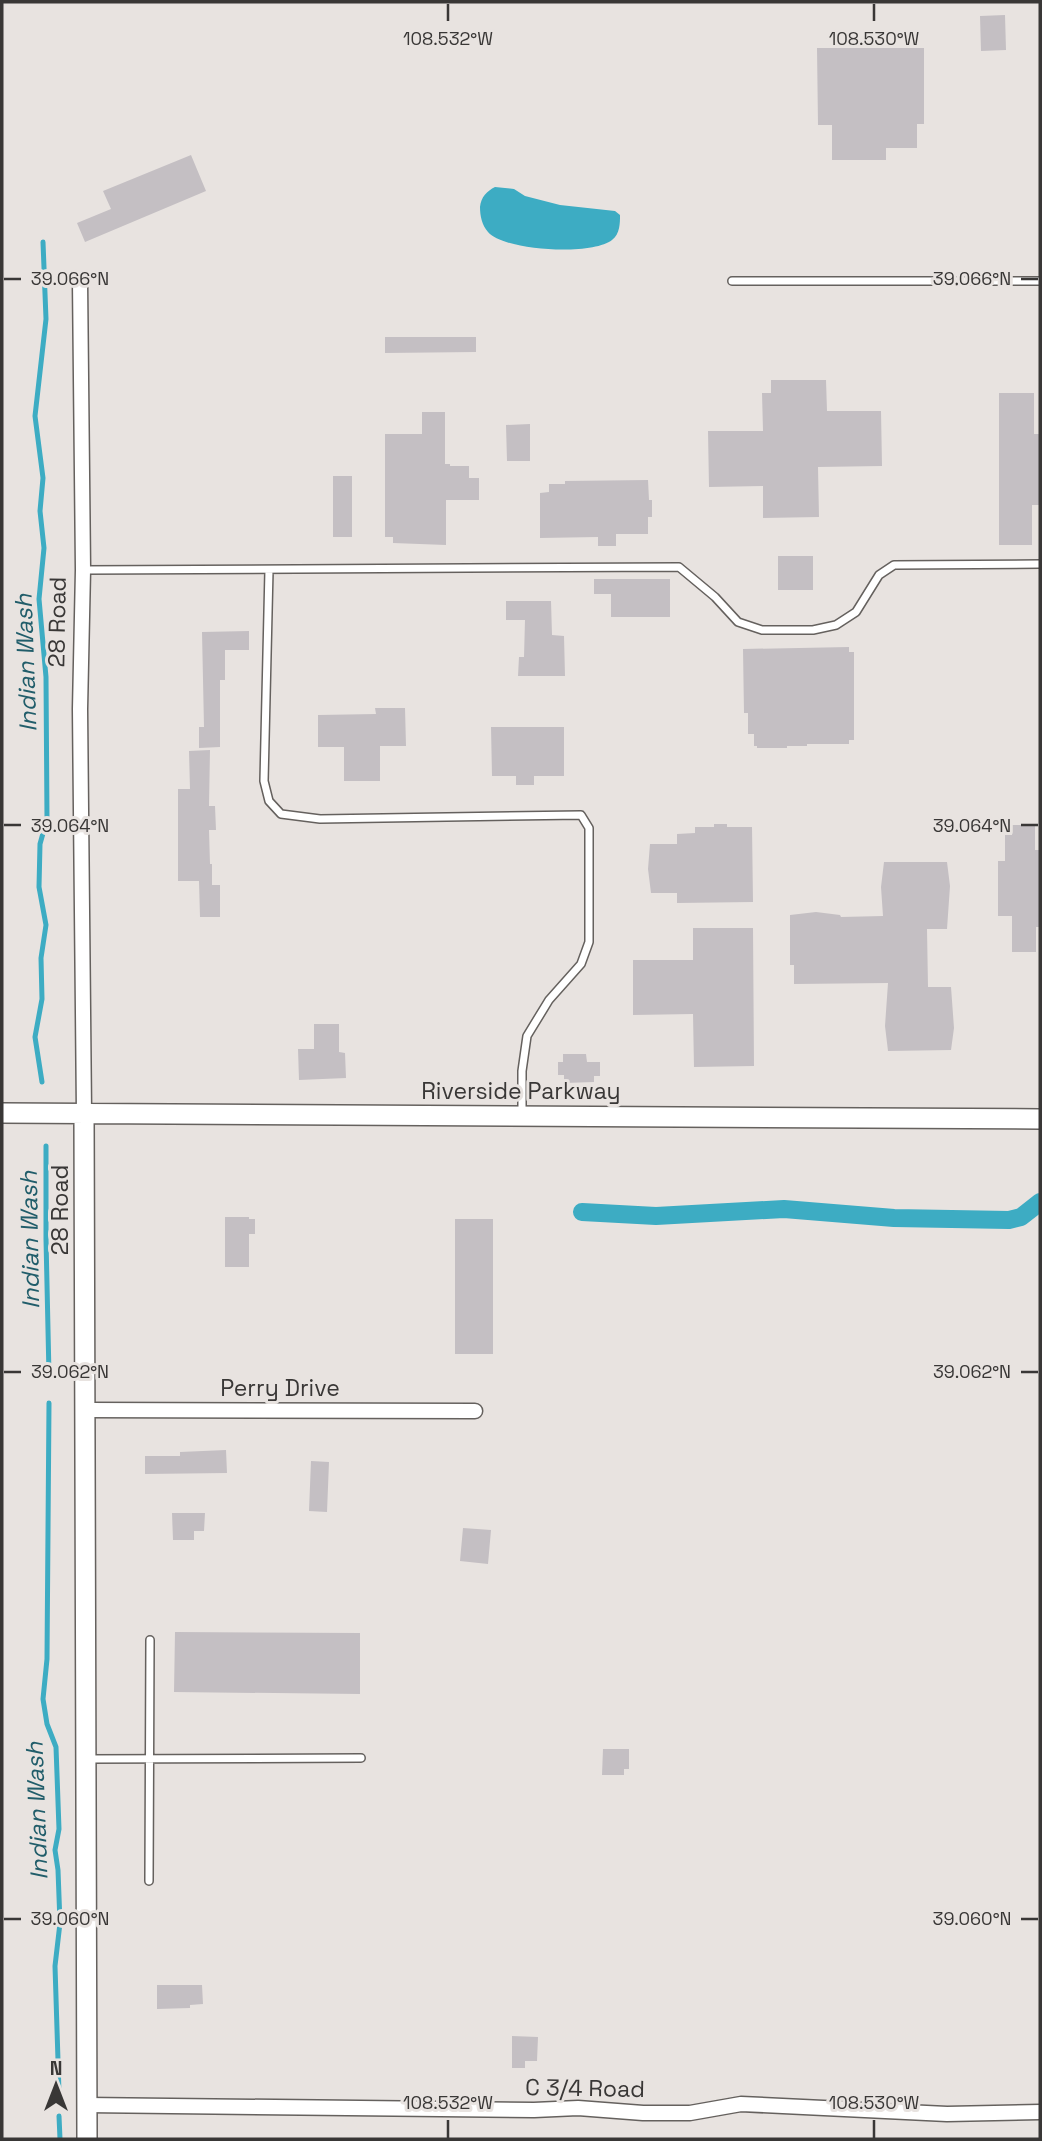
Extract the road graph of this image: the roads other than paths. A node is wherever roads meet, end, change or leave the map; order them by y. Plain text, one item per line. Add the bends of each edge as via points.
1 (80, 281) dead end
2 (732, 281) dead end
3 (1040, 281) edge
4 (1040, 564) edge
5 (83, 570) junction
6 (269, 570) junction
7 (2, 1113) edge
8 (84, 1113) junction
9 (522, 1116) junction
10 (1040, 1119) edge
11 (86, 1410) junction
12 (475, 1411) dead end
13 (149, 1640) dead end
14 (361, 1758) dead end
15 (86, 1759) junction
16 (149, 1759) junction
17 (149, 1881) dead end
18 (86, 2105) junction
19 (1040, 2112) edge
20 (87, 2139) edge

1 - 5 street, 28 Road
2 - 3 lane
4 - 6 lane via 894,565 878,575 856,612 836,625 813,630 762,630 738,622 678,567
5 - 6 lane
5 - 8 street, 28 Road
6 - 9 lane via 264,781 269,801 281,814 320,820 581,815 589,828 589,942 581,964 527,1036
7 - 8 main road, Riverside Parkway
8 - 9 main road, Riverside Parkway
8 - 11 main road, 28 Road
9 - 10 main road, Riverside Parkway
11 - 12 street, Perry Drive
11 - 15 main road, 28 Road
13 - 16 lane
14 - 16 lane
15 - 16 lane
15 - 18 main road, 28 Road
16 - 17 lane
18 - 19 street, C 3/4 Road via 578,2108 690,2113 741,2104 947,2115
18 - 20 main road, 28 Road

